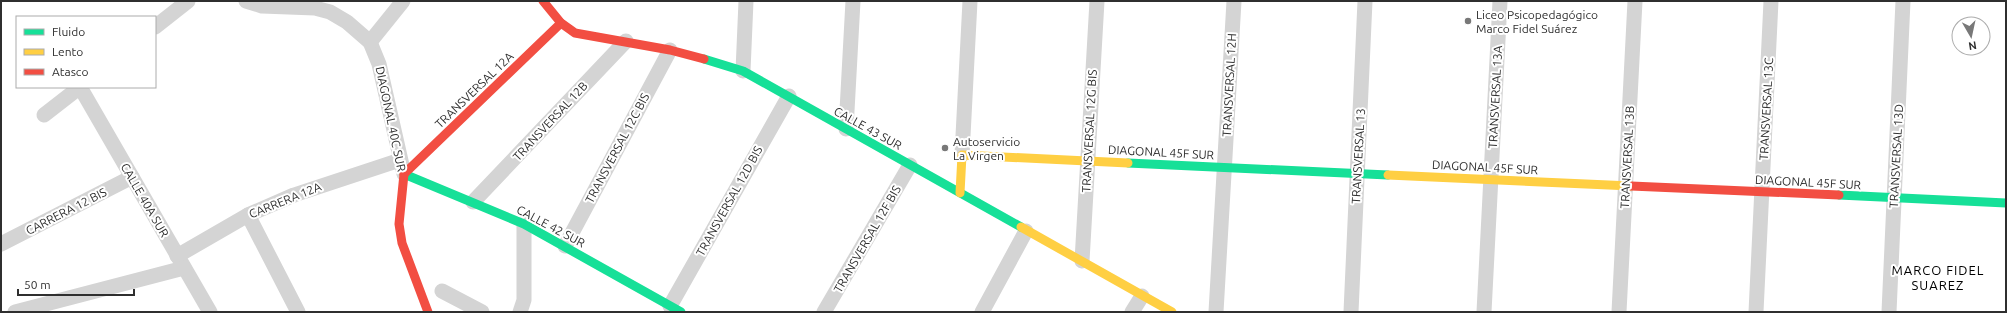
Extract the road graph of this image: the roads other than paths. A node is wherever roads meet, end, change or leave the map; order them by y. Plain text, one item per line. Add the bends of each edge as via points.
1 (188, 1) edge
2 (246, 1) edge
3 (403, 1) edge
4 (543, 1) edge
5 (746, 1) edge
6 (853, 1) edge
7 (970, 1) edge
8 (1097, 1) edge
9 (1234, 1) edge
10 (1365, 1) edge
11 (1500, 1) edge
12 (1635, 1) edge
13 (1770, 1) edge
14 (1903, 1) edge
15 (561, 23) junction
16 (156, 26) edge
17 (626, 41) junction
18 (370, 42) junction
19 (670, 50) junction
20 (743, 71) junction
21 (79, 88) edge
22 (81, 88) edge
23 (788, 96) junction
24 (44, 115) dead end
25 (846, 129) junction
26 (962, 155) junction
27 (1088, 161) junction
28 (910, 165) junction
29 (402, 167) junction
30 (1224, 167) junction
31 (1357, 173) junction
32 (132, 177) junction
33 (1491, 179) junction
34 (1626, 186) junction
35 (1762, 192) junction
36 (960, 193) junction
37 (1894, 198) junction
38 (473, 202) junction
39 (2006, 203) edge
40 (248, 215) junction
41 (524, 224) junction
42 (1026, 231) junction
43 (1, 244) edge
44 (564, 246) junction
45 (1082, 261) junction
46 (181, 262) junction
47 (442, 291) dead end
48 (1142, 296) junction
49 (675, 309) edge
50 (15, 312) edge
51 (210, 312) edge
52 (298, 312) edge
53 (428, 312) edge
54 (482, 312) edge
55 (520, 312) edge
56 (824, 312) edge
57 (982, 312) edge
58 (1132, 312) edge
59 (1172, 312) edge
60 (1216, 312) edge
61 (1351, 312) edge
62 (1484, 312) edge
63 (1619, 312) edge
64 (1756, 312) edge
65 (1889, 312) edge

1 - 16 street
2 - 18 street via 262,6 315,8 330,12 347,22
3 - 18 street
4 - 15 street, CALLE 43 SUR
5 - 20 street
6 - 25 street
7 - 26 street
8 - 27 street, TRANSVERSAL 12G BIS
9 - 30 street, TRANSVERSAL 12H
10 - 31 street, TRANSVERSAL 13
11 - 33 street, TRANSVERSAL 13A
12 - 34 street, TRANSVERSAL 13B
13 - 35 street, TRANSVERSAL 13C
14 - 37 street, TRANSVERSAL 13D
15 - 17 street, CALLE 43 SUR via 575,33
15 - 29 street, TRANSVERSAL 12A
17 - 19 street, CALLE 43 SUR
17 - 38 street, TRANSVERSAL 12B
18 - 29 street, DIAGONAL 40C SUR via 379,64
19 - 20 street, CALLE 43 SUR
19 - 44 street, TRANSVERSAL 12C BIS
20 - 23 street, CALLE 43 SUR
21 - 24 street
22 - 32 street, CALLE 40A SUR
23 - 25 street, CALLE 43 SUR
23 - 49 street, TRANSVERSAL 12D BIS
25 - 28 street, CALLE 43 SUR
26 - 27 street, DIAGONAL 45F SUR
26 - 36 street
27 - 30 street, DIAGONAL 45F SUR
27 - 45 street, TRANSVERSAL 12G BIS
28 - 36 street, CALLE 43 SUR
28 - 56 street, TRANSVERSAL 12F BIS
29 - 38 street, CALLE 42 SUR
29 - 40 street, CARRERA 12A via 294,195
29 - 53 street, DIAGONAL 40C SUR via 399,224 402,243
30 - 31 street, DIAGONAL 45F SUR
30 - 60 street, TRANSVERSAL 12H
31 - 33 street, DIAGONAL 45F SUR
31 - 61 street, TRANSVERSAL 13
32 - 43 street, CARRERA 12 BIS
32 - 46 street, CALLE 40A SUR
33 - 34 street, DIAGONAL 45F SUR
33 - 62 street, TRANSVERSAL 13A
34 - 35 street, DIAGONAL 45F SUR
34 - 63 street, TRANSVERSAL 13B
35 - 37 street, DIAGONAL 45F SUR
35 - 64 street, TRANSVERSAL 13C
36 - 42 street, CALLE 43 SUR
37 - 39 street, DIAGONAL 45F SUR
37 - 65 street, TRANSVERSAL 13D
38 - 41 street, CALLE 42 SUR
40 - 46 street, CARRERA 12A
40 - 52 street
41 - 44 street, CALLE 42 SUR
41 - 55 street via 524,300
42 - 45 street, CALLE 43 SUR
42 - 57 street
44 - 49 street, CALLE 42 SUR
45 - 48 street, CALLE 43 SUR
46 - 50 street, CARRERA 12A
46 - 51 street, CALLE 40A SUR
47 - 54 street
48 - 58 street
48 - 59 street, CALLE 43 SUR

